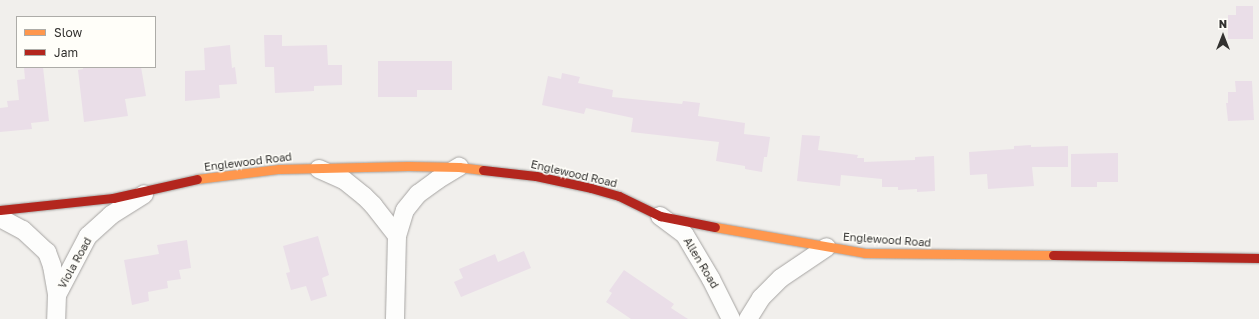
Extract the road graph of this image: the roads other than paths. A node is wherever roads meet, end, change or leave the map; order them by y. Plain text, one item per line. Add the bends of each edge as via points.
1 (316, 167) junction
2 (459, 167) junction
3 (152, 190) junction
4 (0, 210) edge
5 (660, 216) junction
6 (0, 218) edge
7 (397, 236) junction
8 (827, 247) junction
9 (1259, 258) edge
10 (57, 295) junction
11 (56, 319) edge
12 (395, 319) edge
13 (731, 319) edge
14 (748, 319) edge

1 - 2 street, Englewood Road
1 - 3 street, Englewood Road via 250,172 193,180
1 - 7 street via 344,180 364,196
2 - 5 street, Englewood Road via 536,176 591,188 619,196
2 - 7 street via 426,187 411,202 403,215
3 - 4 street, Englewood Road via 86,202
3 - 10 street, Viola Road via 111,215 88,236
5 - 8 street, Englewood Road
5 - 13 street, Allen Road via 684,235 711,279
6 - 10 street, Viola Road via 23,230 47,252
7 - 12 street
8 - 9 street, Englewood Road via 899,254
8 - 14 street via 781,278 761,298
10 - 11 street, Viola Road

